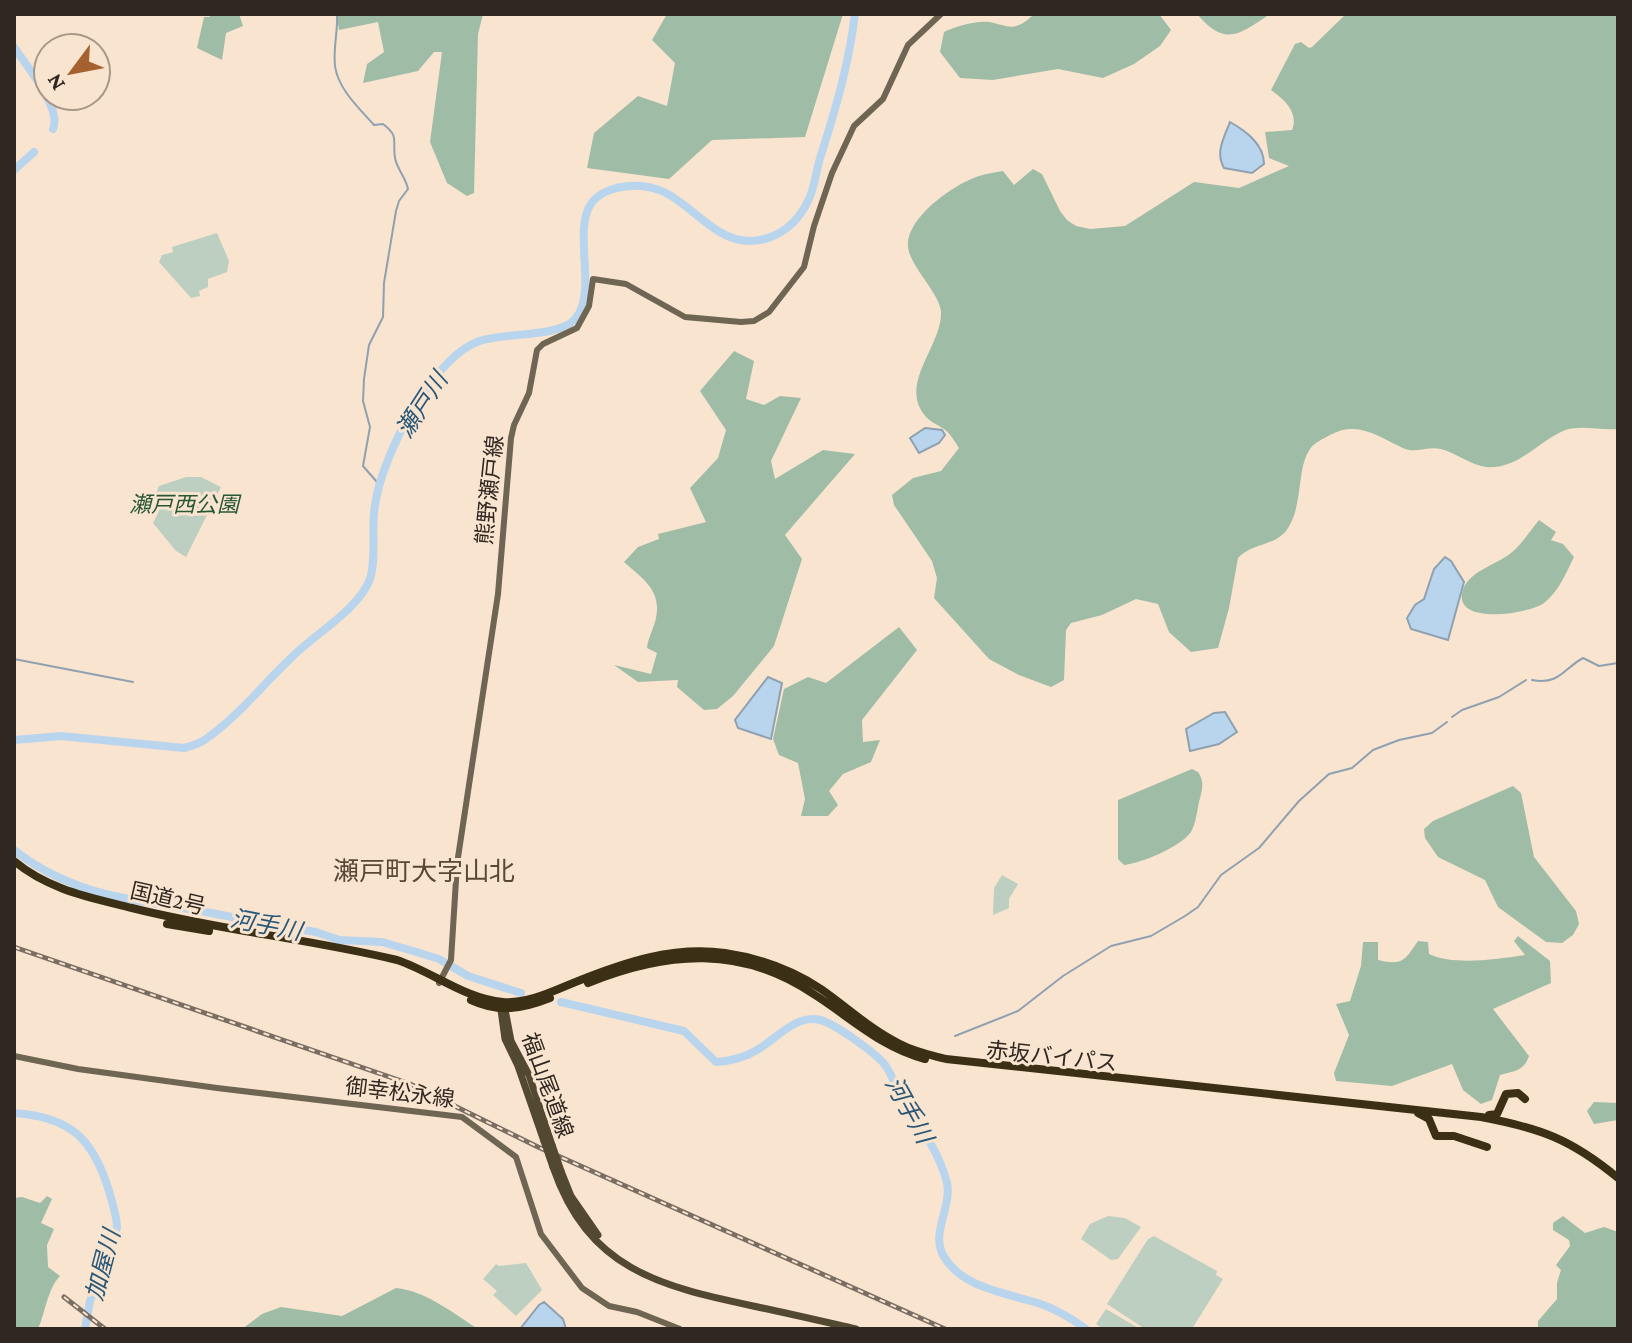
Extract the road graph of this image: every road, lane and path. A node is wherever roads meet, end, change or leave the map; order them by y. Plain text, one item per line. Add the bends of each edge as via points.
1 (941, 14) edge
2 (14, 864) edge
3 (442, 977) junction
4 (504, 1007) junction
5 (14, 1056) edge
6 (1110, 1079) junction
7 (1525, 1099) dead end
8 (1500, 1109) junction
9 (1433, 1111) junction
10 (1414, 1112) junction
11 (1480, 1119) junction
12 (1516, 1123) junction
13 (1431, 1130) junction
14 (1567, 1143) junction
15 (1487, 1147) dead end
16 (1618, 1178) edge
17 (680, 1329) edge
18 (856, 1329) edge

1 - 3 main road, 熊野瀬戸線 via 908,45 883,99 854,126 832,173 804,267 769,312 741,322 685,317 626,284 593,279 589,306 577,328 537,350 509,452 498,594 457,864 451,960
2 - 3 highway, 国道2号 via 55,892 150,920 385,961
3 - 4 highway, 国道2号 via 479,1004
4 - 6 highway, 赤坂バイパス via 642,957 683,951 725,953 770,963 805,979 902,1045 999,1068
4 - 18 main road, 福山尾道線, bridge via 557,1169 581,1211 620,1260 690,1293
5 - 17 main road, 御幸松永線 via 217,1088 462,1117 516,1157 541,1234 582,1288 609,1306
6 - 9 highway, 赤坂バイパス
6 - 10 highway, 赤坂バイパス
7 - 8 highway via 1518,1093 1506,1094
8 - 9 highway via 1492,1115
8 - 12 highway
9 - 12 highway, 赤坂バイパス
10 - 11 highway, 赤坂バイパス
10 - 13 highway via 1426,1116
11 - 13 highway via 1439,1117
11 - 14 highway, 赤坂バイパス
12 - 14 highway, 赤坂バイパス
13 - 15 highway via 1436,1136
14 - 16 highway, 赤坂バイパス

